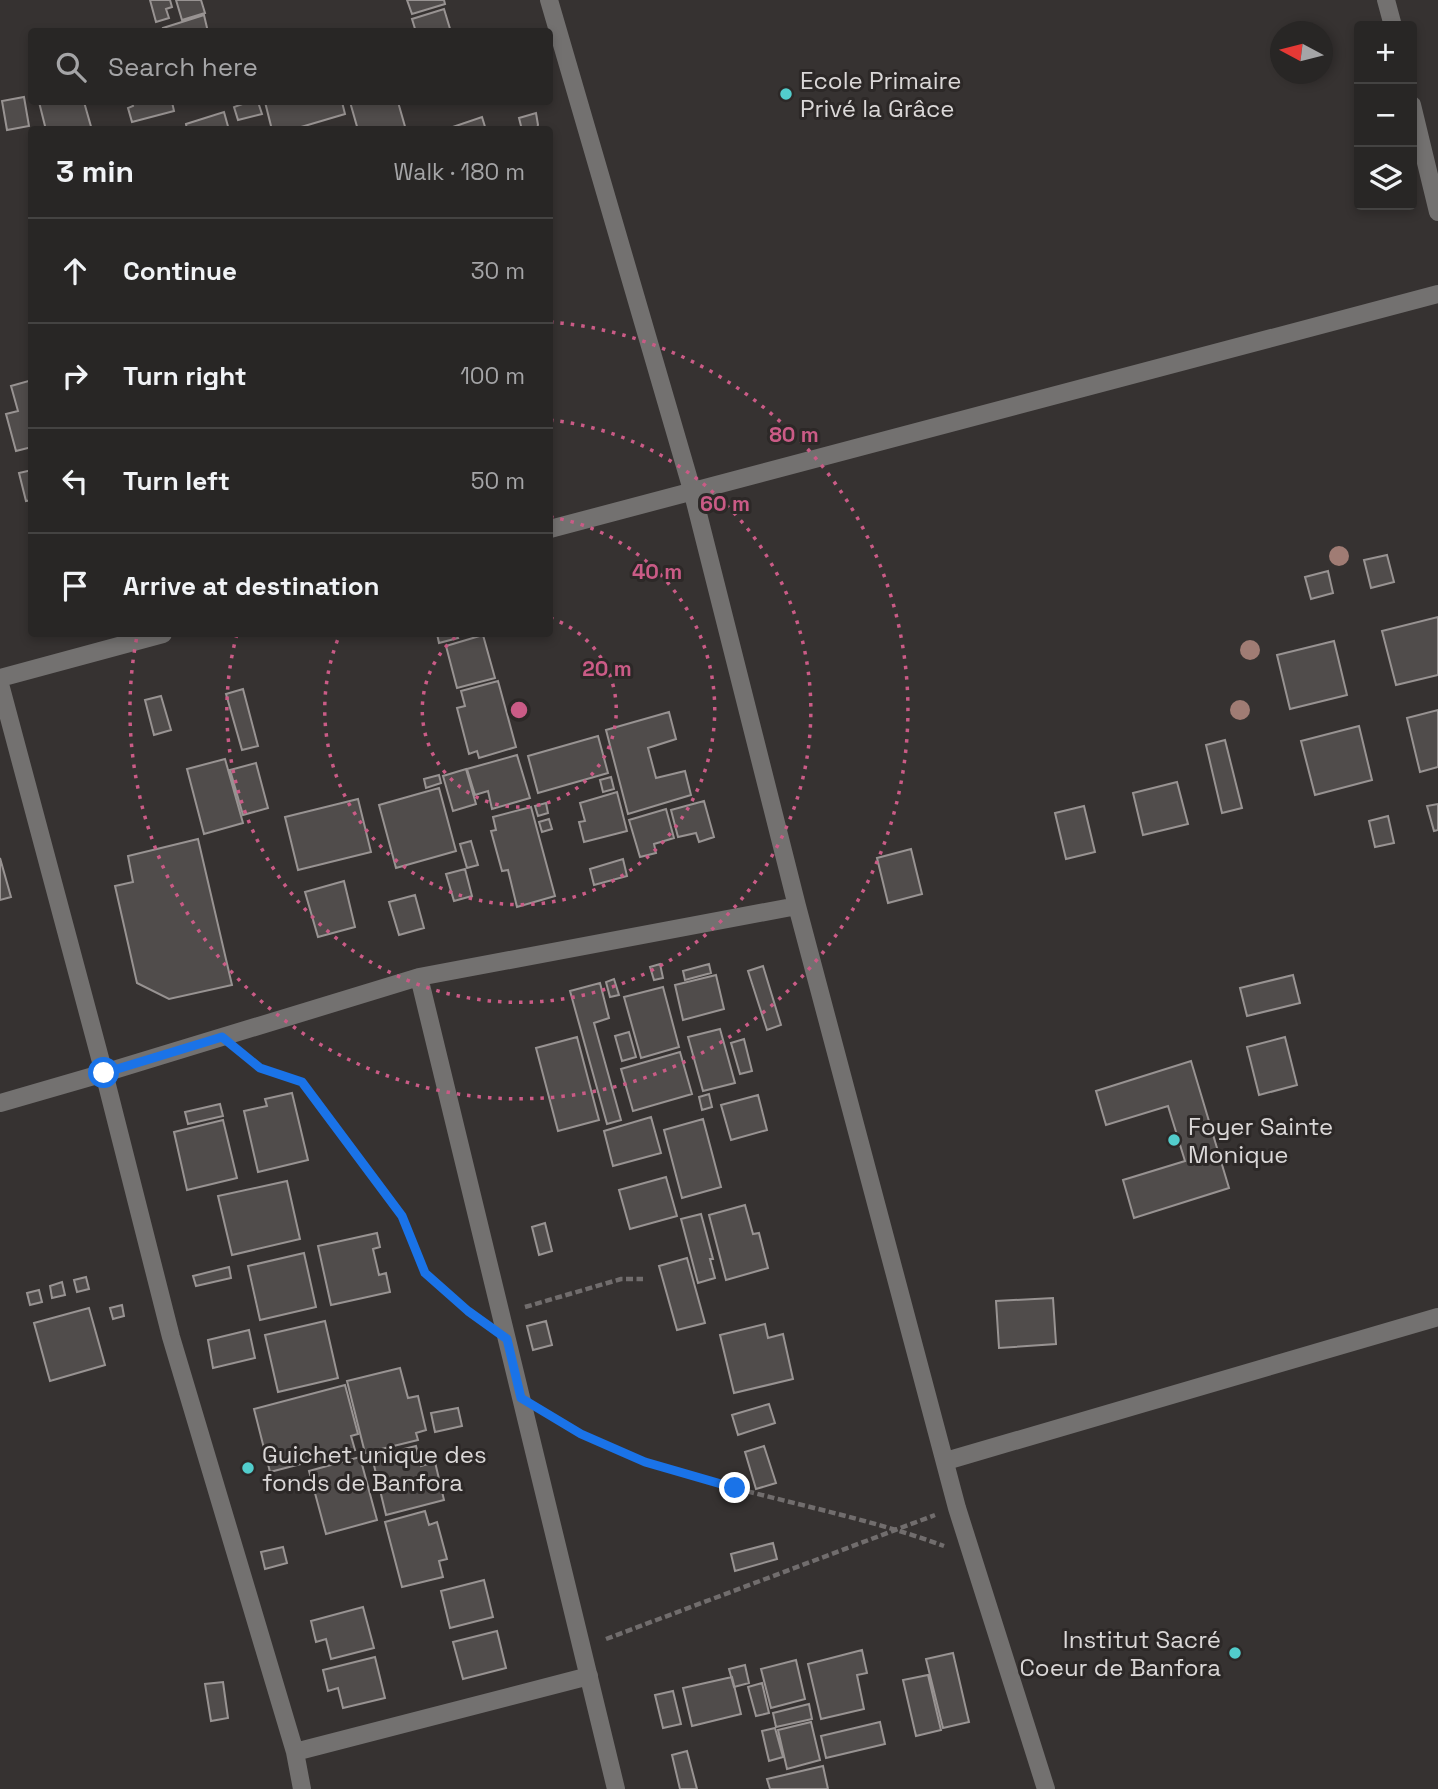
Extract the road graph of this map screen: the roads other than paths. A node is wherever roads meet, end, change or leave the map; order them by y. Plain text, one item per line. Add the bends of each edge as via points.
1 (549, 0) edge
2 (1386, 0) edge
3 (1391, 21) edge
4 (1417, 126) edge
5 (1438, 212) edge
6 (1438, 294) edge
7 (692, 490) junction
8 (553, 528) edge
9 (152, 637) edge
10 (0, 678) edge
11 (0, 684) edge
12 (797, 906) junction
13 (419, 976) junction
14 (104, 1073) junction
15 (0, 1102) edge
16 (1438, 1317) edge
17 (946, 1461) junction
18 (589, 1676) junction
19 (295, 1752) junction
20 (302, 1789) edge
21 (616, 1789) edge
22 (1046, 1789) edge

1 - 7 street
2 - 3 street
4 - 5 street
6 - 7 street
7 - 8 street
7 - 12 street
9 - 10 street
11 - 14 street
12 - 13 street
12 - 17 street
13 - 14 street
13 - 18 street
14 - 15 street
14 - 19 street via 171,1336
16 - 17 street
17 - 22 street
18 - 19 street
18 - 21 street
19 - 20 street

